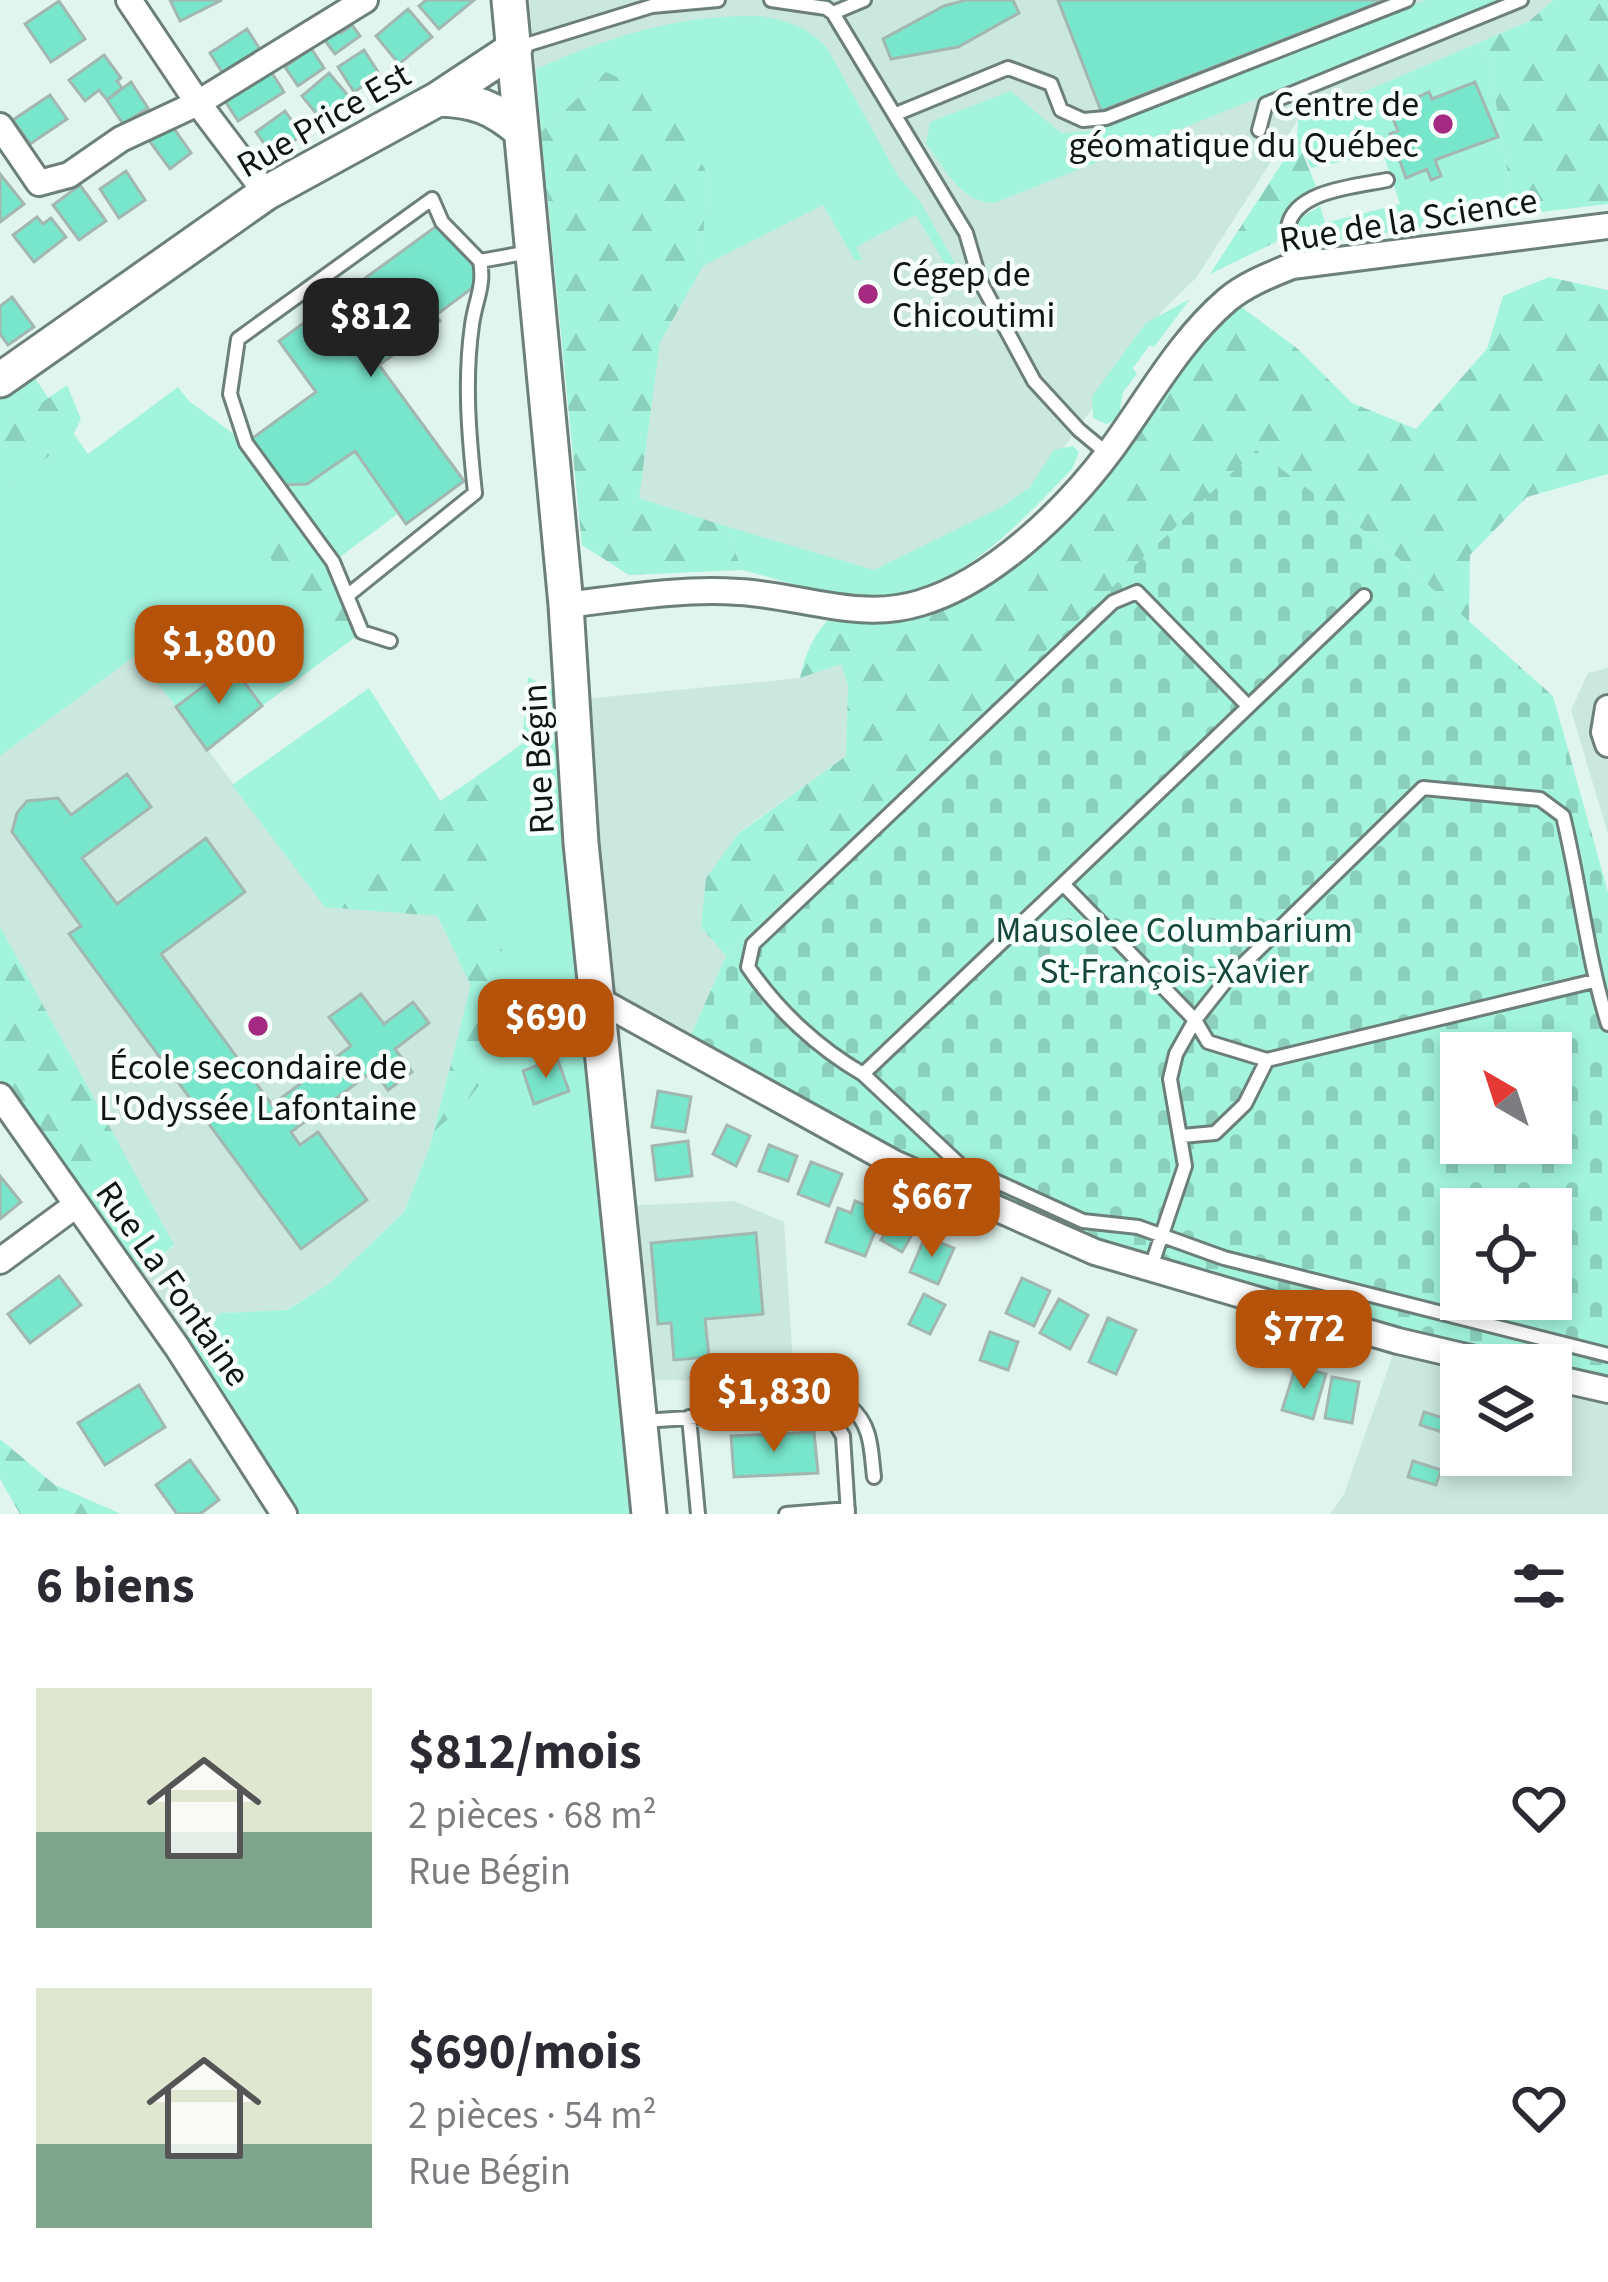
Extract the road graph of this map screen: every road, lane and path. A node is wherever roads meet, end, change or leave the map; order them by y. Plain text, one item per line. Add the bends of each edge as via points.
1 (129, 0) edge
2 (365, 0) edge
3 (509, 0) edge
4 (718, 0) edge
5 (771, 0) edge
6 (1407, 0) edge
7 (1521, 0) edge
8 (861, 1) edge
9 (829, 7) edge
10 (514, 48) junction
11 (438, 99) junction
12 (198, 103) junction
13 (896, 114) junction
14 (0, 126) edge
15 (520, 130) junction
16 (1259, 130) dead end
17 (1387, 180) dead end
18 (266, 193) junction
19 (1608, 226) edge
20 (531, 252) junction
21 (480, 262) junction
22 (1292, 266) junction
23 (0, 380) edge
24 (1108, 454) junction
25 (347, 596) junction
26 (1364, 596) dead end
27 (566, 604) junction
28 (390, 640) dead end
29 (1248, 706) junction
30 (1608, 707) edge
31 (1608, 744) edge
32 (1063, 884) junction
33 (1594, 981) junction
34 (597, 999) junction
35 (1195, 1020) junction
36 (1608, 1024) edge
37 (1267, 1060) junction
38 (862, 1074) junction
39 (0, 1096) edge
40 (1182, 1136) junction
41 (76, 1205) junction
42 (1162, 1234) junction
43 (0, 1261) edge
44 (1150, 1269) junction
45 (1440, 1351) edge
46 (1608, 1355) edge
47 (1572, 1382) edge
48 (1608, 1390) edge
49 (696, 1417) junction
50 (640, 1421) junction
51 (874, 1477) dead end
52 (848, 1511) edge
53 (284, 1514) edge
54 (649, 1514) edge
55 (698, 1514) edge
56 (786, 1514) edge
57 (797, 1514) edge

1 - 12 street
2 - 12 street
3 - 10 street, Rue Bégin
4 - 10 lane, Rue Price Est via 652,6
5 - 9 lane
6 - 13 lane via 1106,118 1061,110 1051,84 1008,68
7 - 16 lane via 1266,104
8 - 9 lane
9 - 13 lane
10 - 11 street, Rue Price Est
10 - 15 street, Rue Bégin
11 - 15 street via 473,100
11 - 18 street, Rue Price Est
12 - 14 street via 121,139 69,176 39,183
12 - 18 street
13 - 24 lane via 966,233 980,281 1034,380
15 - 20 street, Rue Bégin
17 - 22 lane via 1300,207 1288,227
18 - 23 street, Rue Price Est
19 - 22 street, Rue de la Science
20 - 21 lane
20 - 27 street, Rue Bégin
21 - 25 lane via 466,408 475,493
21 - 25 lane via 442,223 432,199 238,339 230,394 246,442 332,562
22 - 24 street, Rue de la Science via 1229,298
24 - 27 street, Rue de la Science via 1018,547 921,603 840,608 680,591
25 - 28 lane via 362,632
26 - 29 lane
27 - 34 street, Rue Bégin
29 - 32 lane
29 - 38 lane via 1137,592 1113,602 753,944 748,967 766,994
30 - 31 street
32 - 35 lane
32 - 38 lane
33 - 35 lane via 1563,816 1540,799 1423,788
33 - 36 lane
33 - 37 lane
34 - 44 street via 894,1162
34 - 50 street, Rue Bégin
35 - 37 lane via 1208,1042
35 - 40 lane via 1170,1079
37 - 40 lane via 1245,1103 1215,1132
38 - 42 lane via 960,1165 1083,1221
39 - 41 street, Rue La Fontaine
40 - 42 lane via 1184,1166
41 - 43 street
41 - 53 street, Rue La Fontaine
42 - 44 lane
42 - 46 lane via 1297,1278
44 - 45 street
47 - 48 street
49 - 50 lane
49 - 51 lane via 722,1402 754,1398 837,1400 869,1433
49 - 52 lane via 790,1411 835,1423 843,1436
49 - 55 lane
50 - 54 street, Rue Bégin
52 - 57 lane
56 - 57 lane

